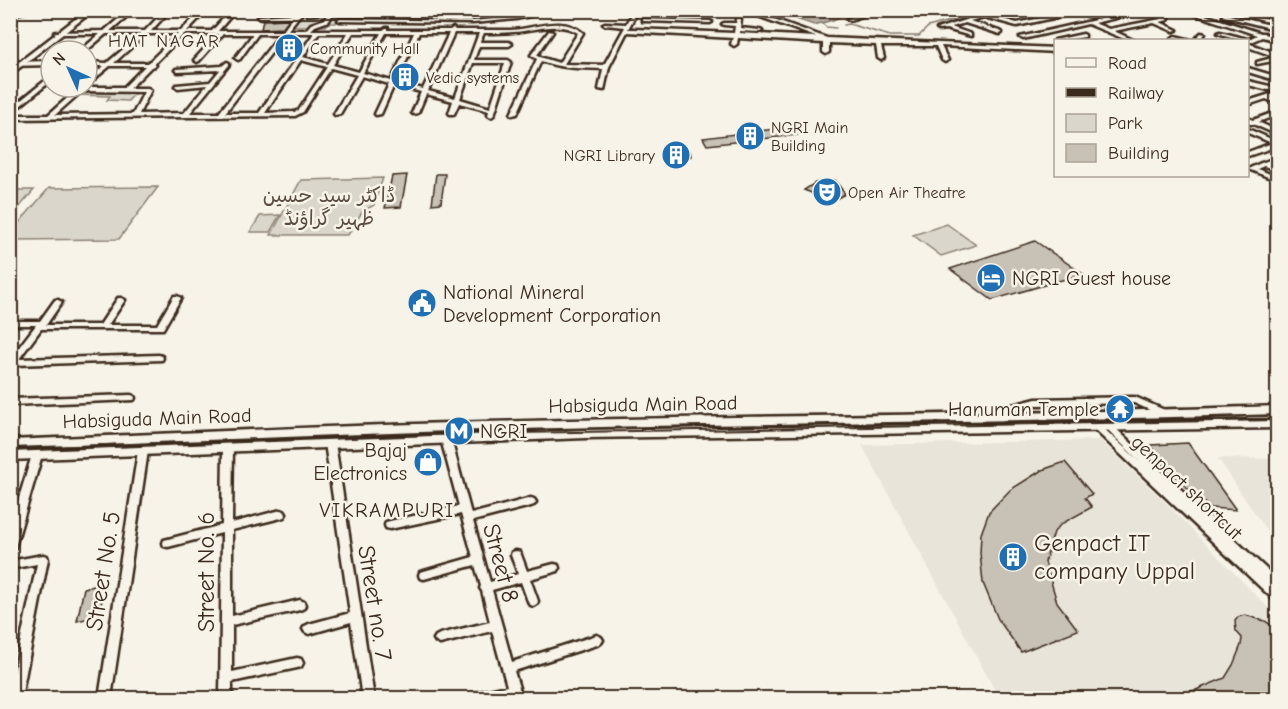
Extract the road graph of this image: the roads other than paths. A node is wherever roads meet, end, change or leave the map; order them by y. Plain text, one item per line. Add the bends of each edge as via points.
1 (31, 10) edge
2 (84, 10) edge
3 (92, 10) edge
4 (132, 10) edge
5 (168, 10) edge
6 (205, 10) edge
7 (234, 10) edge
8 (262, 10) edge
9 (554, 10) edge
10 (636, 10) edge
11 (743, 10) edge
12 (875, 10) edge
13 (922, 10) edge
14 (932, 10) edge
15 (1063, 10) edge
16 (1088, 10) edge
17 (1148, 10) edge
18 (1183, 10) edge
19 (1246, 10) edge
20 (1273, 10) edge
21 (332, 11) edge
22 (683, 11) edge
23 (712, 11) edge
24 (310, 12) edge
25 (1278, 12) edge
26 (300, 13) edge
27 (1131, 13) dead end
28 (10, 14) edge
29 (914, 14) dead end
30 (1071, 14) junction
31 (946, 15) dead end
32 (1225, 15) dead end
33 (260, 17) junction
34 (849, 19) dead end
35 (1278, 19) edge
36 (340, 20) dead end
37 (644, 20) dead end
38 (965, 21) junction
39 (1154, 21) junction
40 (710, 22) junction
41 (1089, 22) junction
42 (308, 23) junction
43 (605, 24) dead end
44 (724, 24) dead end
45 (1134, 25) junction
46 (628, 26) junction
47 (946, 27) junction
48 (1276, 27) edge
49 (386, 29) junction
50 (453, 29) junction
51 (939, 29) dead end
52 (1175, 30) dead end
53 (287, 31) junction
54 (309, 31) junction
55 (318, 31) junction
56 (352, 31) junction
57 (417, 31) junction
58 (482, 31) junction
59 (1107, 31) junction
60 (1148, 31) dead end
61 (256, 32) junction
62 (656, 32) dead end
63 (736, 32) junction
64 (56, 33) junction
65 (64, 33) junction
66 (105, 33) junction
67 (145, 33) junction
68 (182, 33) junction
69 (213, 33) junction
70 (222, 33) junction
71 (551, 33) dead end
72 (1000, 33) dead end
73 (1041, 33) junction
74 (1220, 33) dead end
75 (969, 34) dead end
76 (1203, 34) dead end
77 (708, 35) junction
78 (1261, 35) junction
79 (1083, 36) dead end
80 (1023, 37) dead end
81 (1175, 38) dead end
82 (98, 39) edge
83 (1067, 39) edge
84 (1127, 39) edge
85 (1182, 39) edge
86 (1198, 39) edge
87 (1238, 39) edge
88 (1054, 40) edge
89 (1278, 40) edge
90 (826, 41) junction
91 (1249, 41) edge
92 (851, 43) junction
93 (879, 43) junction
94 (1249, 43) edge
95 (477, 44) junction
96 (509, 44) dead end
97 (936, 45) junction
98 (272, 50) junction
99 (1054, 50) edge
100 (826, 52) dead end
101 (851, 55) dead end
102 (299, 57) junction
103 (1278, 57) edge
104 (238, 58) dead end
105 (881, 58) dead end
106 (539, 59) junction
107 (197, 60) dead end
108 (471, 60) junction
109 (945, 60) dead end
110 (1267, 61) junction
111 (24, 63) junction
112 (39, 63) edge
113 (1259, 63) dead end
114 (99, 64) edge
115 (110, 64) junction
116 (561, 64) junction
117 (1278, 64) edge
118 (12, 65) edge
119 (153, 65) junction
120 (329, 66) junction
121 (606, 67) junction
122 (177, 70) dead end
123 (1249, 70) edge
124 (10, 73) edge
125 (99, 73) edge
126 (360, 75) junction
127 (1278, 79) edge
128 (212, 83) junction
129 (391, 83) junction
130 (1249, 84) edge
131 (178, 86) dead end
132 (39, 88) edge
133 (99, 88) edge
134 (125, 89) junction
135 (602, 89) dead end
136 (424, 92) junction
137 (1278, 92) edge
138 (1266, 97) junction
139 (69, 99) edge
140 (456, 101) junction
141 (1278, 102) edge
142 (1249, 103) edge
143 (10, 112) edge
144 (415, 113) dead end
145 (1278, 113) edge
146 (221, 114) junction
147 (261, 114) junction
148 (337, 114) dead end
149 (378, 114) dead end
150 (452, 114) dead end
151 (514, 114) dead end
152 (186, 115) junction
153 (50, 116) junction
154 (135, 116) junction
155 (10, 117) edge
156 (1249, 122) edge
157 (1249, 131) edge
158 (1278, 133) edge
159 (1258, 135) junction
160 (1249, 139) edge
161 (1277, 144) edge
162 (1249, 154) edge
163 (1278, 159) edge
164 (1263, 164) junction
165 (1278, 169) edge
166 (1278, 179) edge
167 (177, 298) dead end
168 (121, 300) dead end
169 (58, 302) dead end
170 (10, 324) edge
171 (42, 325) junction
172 (102, 327) junction
173 (159, 358) dead end
174 (11, 363) edge
175 (131, 398) dead end
176 (10, 402) edge
177 (1278, 410) edge
178 (860, 418) junction
179 (1278, 424) edge
180 (1103, 427) junction
181 (862, 432) junction
182 (446, 439) junction
183 (330, 443) junction
184 (10, 444) edge
185 (228, 447) junction
186 (143, 451) junction
187 (37, 455) junction
188 (10, 456) edge
189 (531, 502) dead end
190 (10, 511) edge
191 (22, 511) junction
192 (281, 514) dead end
193 (466, 514) junction
194 (390, 525) dead end
195 (228, 527) junction
196 (168, 543) dead end
197 (10, 547) edge
198 (516, 555) dead end
199 (477, 560) junction
200 (10, 565) edge
201 (554, 568) dead end
202 (424, 574) dead end
203 (523, 576) junction
204 (1278, 586) edge
205 (485, 588) junction
206 (1278, 597) edge
207 (533, 601) dead end
208 (300, 605) dead end
209 (356, 616) junction
210 (227, 622) junction
211 (496, 625) junction
212 (309, 629) dead end
213 (440, 639) dead end
214 (597, 640) dead end
215 (297, 663) dead end
216 (508, 668) junction
217 (227, 678) junction
218 (514, 694) edge
219 (15, 699) edge
220 (105, 699) edge
221 (226, 699) edge
222 (368, 699) edge
223 (475, 699) edge

1 - 28 street
2 - 64 main road
3 - 65 main road
4 - 66 street
5 - 67 street
6 - 68 street
7 - 69 street
8 - 33 street
9 - 36 street via 474,22
10 - 46 street
11 - 90 street
12 - 34 street
13 - 29 street
14 - 31 street
15 - 30 street
16 - 30 street
17 - 39 street via 1166,19
18 - 78 street
19 - 35 street
20 - 25 street
21 - 24 street
21 - 42 street via 327,20
22 - 23 street
23 - 40 street
24 - 42 street
26 - 33 street
26 - 53 street
27 - 41 street
30 - 38 street via 1017,25 984,15
30 - 41 street
32 - 48 street
33 - 61 street
37 - 40 street
38 - 47 street
38 - 72 street
39 - 45 street
39 - 52 street
40 - 77 street
41 - 59 street
41 - 73 street
42 - 54 street
43 - 46 street
44 - 63 street
45 - 59 street
45 - 60 street
46 - 121 street
47 - 51 street
47 - 75 street
48 - 78 street
49 - 56 street
49 - 57 street
49 - 126 street
50 - 57 street
50 - 58 street
50 - 136 street
53 - 54 street
53 - 61 street
53 - 98 street
54 - 55 street
55 - 56 street
55 - 102 street
56 - 120 street
57 - 129 street
58 - 95 street
58 - 116 street via 567,25 576,28 581,33
59 - 84 street
61 - 70 street
61 - 104 street
62 - 77 street
63 - 77 street
63 - 90 street
64 - 65 street
64 - 118 main road
65 - 66 street
65 - 111 main road
66 - 67 street
66 - 82 street
67 - 68 street
67 - 115 street
68 - 69 street
68 - 119 street
69 - 70 street
70 - 107 street
71 - 106 street via 534,55
73 - 80 street
73 - 88 street
74 - 87 street
76 - 86 street
78 - 89 street
78 - 91 street
79 - 83 street
81 - 85 street
90 - 92 street
90 - 93 street
90 - 100 street
92 - 93 street
92 - 101 street
93 - 97 street
93 - 105 street
94 - 103 street
95 - 96 street
95 - 108 street
97 - 99 street
97 - 109 street
98 - 102 street
98 - 146 street
102 - 120 street
102 - 147 street
103 - 110 street
106 - 116 street
106 - 151 street
108 - 140 street
108 - 140 street via 508,62 492,113
110 - 113 street
110 - 117 street
111 - 112 street
111 - 118 street
111 - 124 main road
114 - 115 street
115 - 119 street
115 - 125 street
116 - 121 street
119 - 134 street
120 - 126 street
120 - 147 street via 301,111
121 - 135 street
122 - 128 street via 226,66
123 - 127 street
126 - 129 street
126 - 148 street
128 - 131 street
128 - 152 street
129 - 136 street
129 - 149 street
130 - 137 street
132 - 143 street
133 - 134 street
134 - 154 street via 147,90
136 - 140 street
136 - 144 street
137 - 138 street
138 - 141 street
138 - 142 street
139 - 153 street
140 - 150 street
145 - 156 street
146 - 147 street
146 - 152 street
152 - 154 street
153 - 154 street
153 - 155 street
156 - 158 street
157 - 159 street
159 - 160 street
159 - 161 street
161 - 162 street
163 - 164 street
164 - 165 street
164 - 166 street via 1251,169
167 - 172 street via 160,327
168 - 172 street
169 - 171 street
170 - 171 street
171 - 172 street
171 - 174 street
173 - 174 street
175 - 176 street
177 - 178 main road, Habsiguda Main Road
178 - 181 main road
178 - 184 main road, Habsiguda Main Road
179 - 180 main road, Habsiguda Main Road
180 - 181 main road, Habsiguda Main Road
180 - 204 street
180 - 206 street, genpact shortcut
181 - 182 main road, Habsiguda Main Road
182 - 183 main road, Habsiguda Main Road
182 - 193 street, Street 8
183 - 185 main road, Habsiguda Main Road
183 - 209 street, Street no. 7
185 - 186 main road, Habsiguda Main Road
185 - 195 street, Street No. 6
186 - 187 main road, Habsiguda Main Road
186 - 220 street, Street No. 5
187 - 188 main road, Habsiguda Main Road
187 - 191 street
189 - 193 street
190 - 191 street
191 - 197 street
192 - 195 street
193 - 194 street
193 - 199 street, Street 8
195 - 196 street
195 - 210 street, Street No. 6
198 - 203 street
199 - 202 street
199 - 205 street, Street 8
200 - 219 street via 43,559
201 - 203 street
203 - 205 street
203 - 207 street
205 - 211 street, Street 8
208 - 210 street
209 - 212 street
209 - 222 street, Street no. 7
210 - 217 street, Street No. 6
211 - 213 street
211 - 216 street, Street 8
214 - 216 street
215 - 217 street
216 - 218 street, Street 8
217 - 221 street, Street No. 6
218 - 223 street

